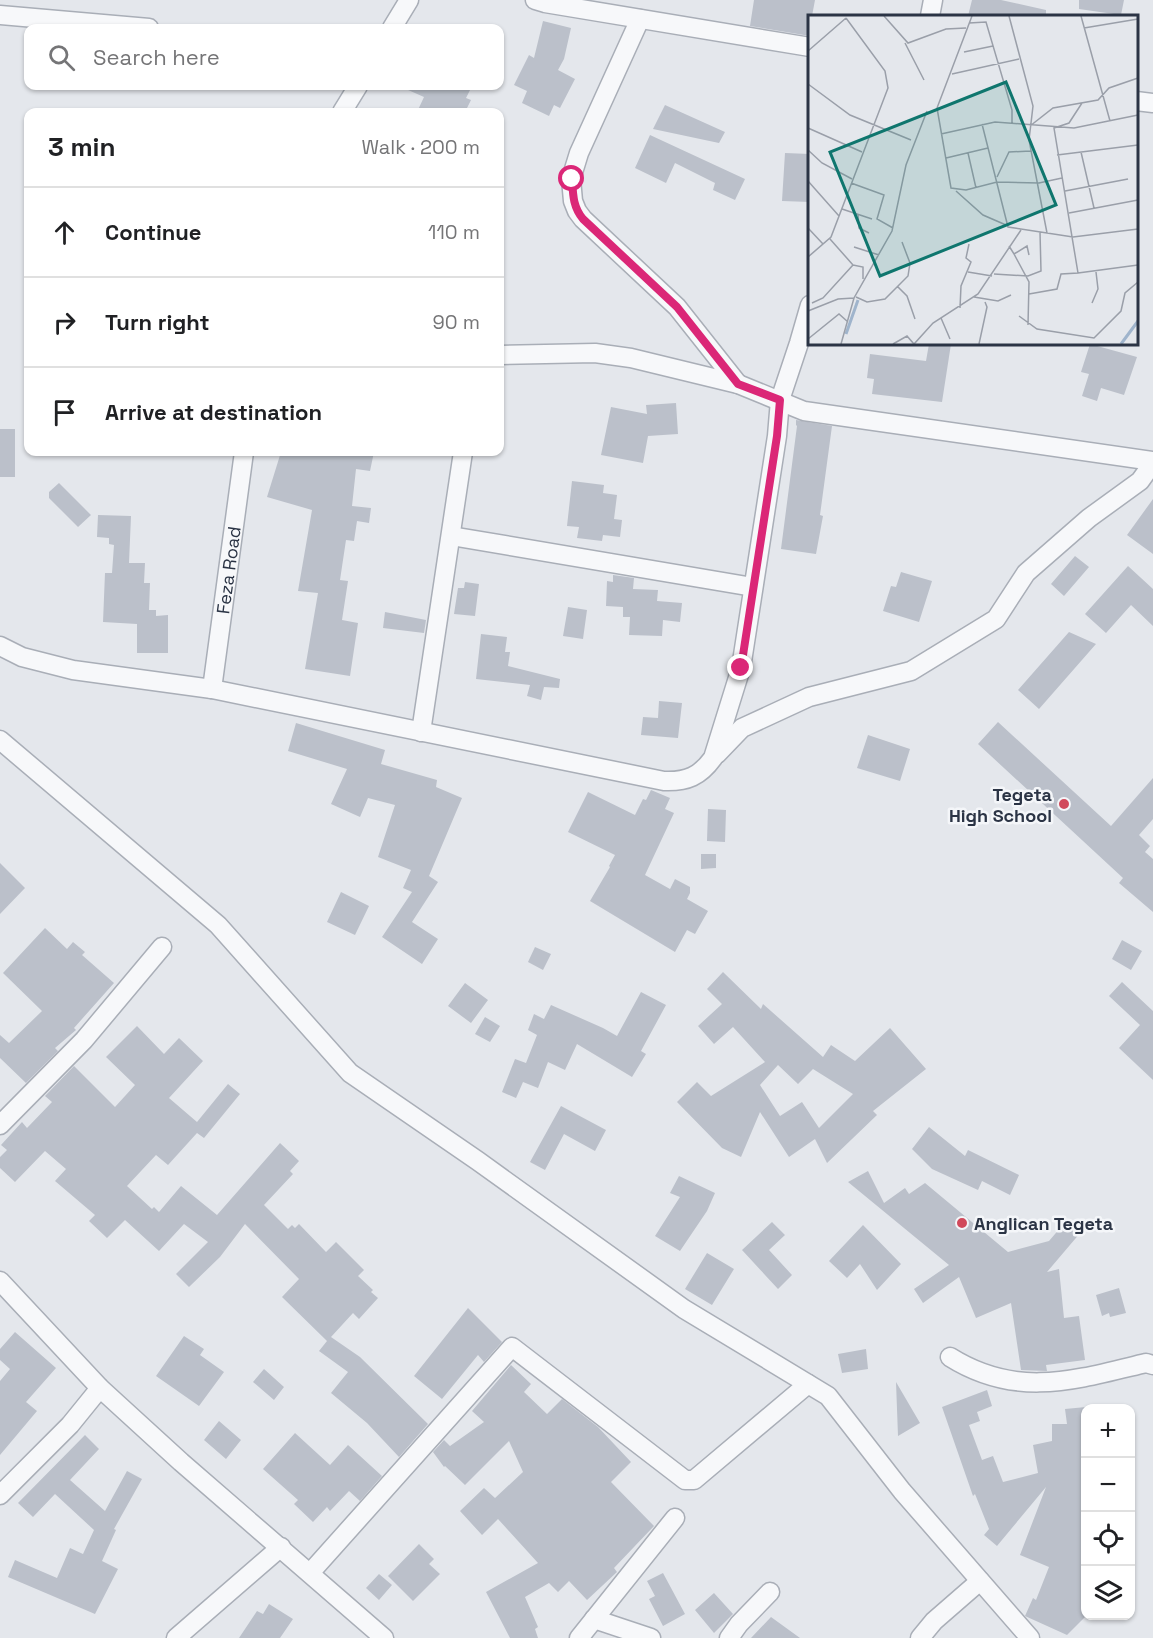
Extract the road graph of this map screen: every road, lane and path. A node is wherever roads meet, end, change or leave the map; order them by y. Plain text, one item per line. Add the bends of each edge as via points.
1 (409, 0) edge
2 (535, 0) edge
3 (933, 0) edge
4 (0, 15) edge
5 (930, 15) edge
6 (640, 19) junction
7 (103, 24) edge
8 (394, 24) edge
9 (808, 47) edge
10 (353, 90) edge
11 (1138, 101) edge
12 (1153, 103) edge
13 (344, 108) edge
14 (808, 311) edge
15 (504, 355) edge
16 (738, 384) junction
17 (780, 400) junction
18 (243, 456) edge
19 (463, 456) edge
20 (1153, 462) edge
21 (451, 536) junction
22 (753, 587) junction
23 (0, 646) edge
24 (212, 689) junction
25 (421, 732) junction
26 (0, 740) edge
27 (713, 758) junction
28 (162, 947) dead end
29 (0, 1125) edge
30 (0, 1281) edge
31 (950, 1357) dead end
32 (1153, 1365) edge
33 (808, 1384) junction
34 (100, 1388) junction
35 (0, 1495) edge
36 (675, 1518) dead end
37 (282, 1547) junction
38 (309, 1573) junction
39 (980, 1581) junction
40 (770, 1592) dead end
41 (594, 1619) junction
42 (176, 1638) edge
43 (384, 1638) edge
44 (579, 1638) edge
45 (651, 1638) edge
46 (729, 1638) edge
47 (920, 1638) edge
48 (1030, 1638) edge

1 - 8 street
2 - 6 street
3 - 5 street
4 - 7 street
6 - 9 street
6 - 16 street via 579,153 572,179 573,201 583,219 677,307
10 - 13 street
11 - 12 street
14 - 17 street
15 - 16 street via 595,353
16 - 17 street
17 - 20 street via 804,411
17 - 22 street
18 - 24 street, Feza Road
19 - 21 street
20 - 27 street via 1140,481 1089,518 1026,573 996,619 911,671 809,697 742,728
21 - 22 street
21 - 25 street
22 - 27 street via 741,668
23 - 24 street via 22,657 73,669
24 - 25 street
25 - 27 street via 664,781 692,778
26 - 33 street via 218,925 350,1073 684,1309
28 - 29 street via 84,1040
30 - 34 street
31 - 32 street via 962,1365 1016,1383 1066,1382 1146,1363
33 - 38 street via 694,1480 685,1480 512,1347
33 - 39 street via 828,1396 902,1491
34 - 35 street via 70,1425
34 - 37 street
36 - 41 street
37 - 38 street
37 - 42 street
38 - 43 street
39 - 47 street
39 - 48 street
40 - 46 street
41 - 44 street
41 - 45 street

